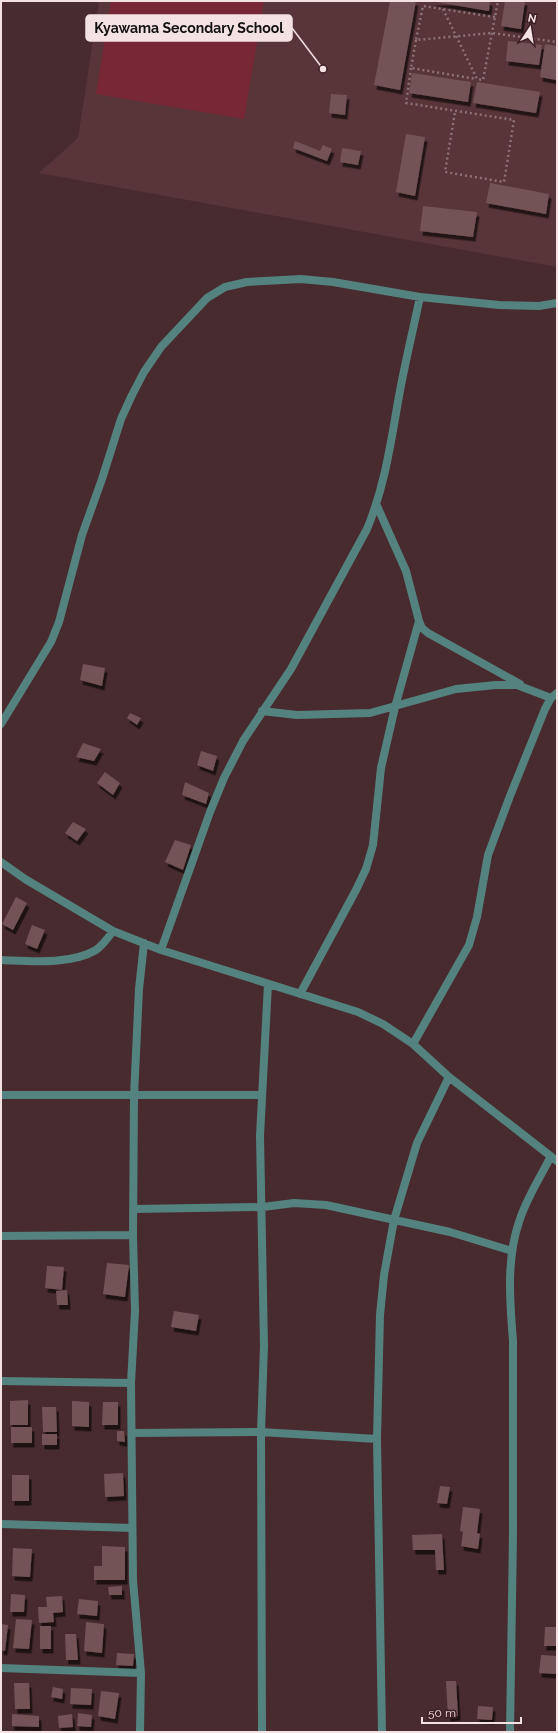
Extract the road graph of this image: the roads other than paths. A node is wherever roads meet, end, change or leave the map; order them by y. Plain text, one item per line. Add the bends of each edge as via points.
1 (420, 297) junction
2 (557, 303) edge
3 (376, 506) junction
4 (419, 621) junction
5 (528, 688) junction
6 (554, 696) edge
7 (394, 707) junction
8 (262, 711) junction
9 (1, 724) edge
10 (1, 862) edge
11 (113, 931) junction
12 (144, 943) junction
13 (161, 950) junction
14 (1, 960) edge
15 (268, 984) junction
16 (300, 994) junction
17 (413, 1044) junction
18 (449, 1077) junction
19 (1, 1095) edge
20 (262, 1095) junction
21 (134, 1096) junction
22 (554, 1158) edge
23 (263, 1207) junction
24 (133, 1209) junction
25 (394, 1220) junction
26 (133, 1235) junction
27 (1, 1236) edge
28 (512, 1251) junction
29 (1, 1381) edge
30 (131, 1383) junction
31 (260, 1432) junction
32 (132, 1433) junction
33 (378, 1439) junction
34 (1, 1524) edge
35 (132, 1528) junction
36 (1, 1668) edge
37 (141, 1673) junction
38 (140, 1732) edge
39 (262, 1732) edge
40 (382, 1732) edge
41 (510, 1732) edge

1 - 2 street via 506,305 539,306
1 - 3 street via 383,483
1 - 9 street via 333,282 269,280 225,287 207,298 191,314 161,347 132,395 121,419 82,535 59,622 51,642
3 - 4 street via 406,571
3 - 8 street via 367,528 291,669
4 - 5 street via 428,633
4 - 7 street
5 - 6 street
5 - 7 street via 506,684 462,688
6 - 17 street via 546,709 512,790 488,855 477,917 469,945
7 - 8 street via 370,713 341,715 297,715
7 - 16 street via 381,768 373,844 366,869
8 - 13 street via 224,778
10 - 11 street
11 - 12 street
11 - 14 street via 103,945 95,950 68,959
12 - 13 street
12 - 21 street
13 - 15 street
15 - 16 street
15 - 20 street
16 - 17 street via 358,1012 383,1024
17 - 18 street
18 - 22 street
18 - 25 street via 417,1143
19 - 21 street
20 - 21 street
20 - 23 street via 260,1136
21 - 24 street
22 - 28 street via 528,1200 519,1222
23 - 24 street
23 - 25 street via 294,1203 326,1205
23 - 31 street via 264,1346
24 - 26 street
25 - 28 street via 450,1232
25 - 33 street via 380,1315
26 - 27 street
26 - 30 street via 135,1311
28 - 41 street via 513,1540
29 - 30 street
30 - 32 street
31 - 32 street
31 - 33 street
31 - 39 street
32 - 35 street
33 - 40 street
34 - 35 street
35 - 37 street
36 - 37 street
37 - 38 street

